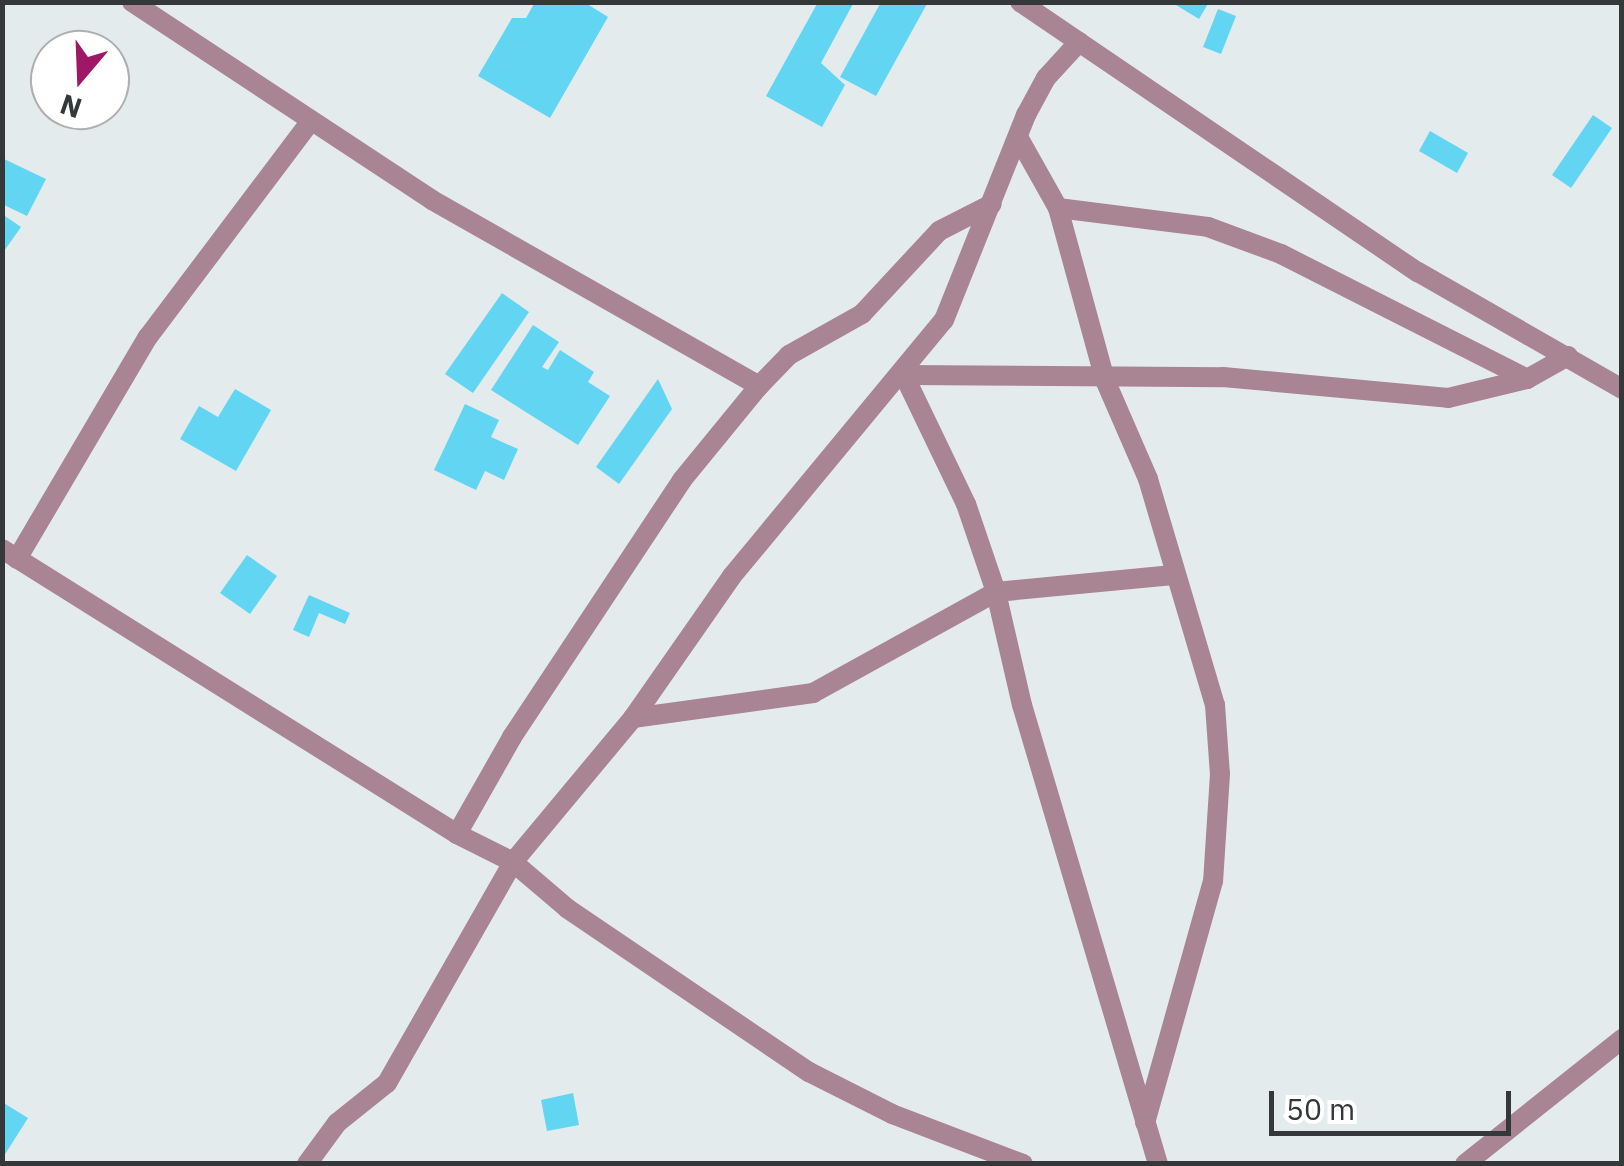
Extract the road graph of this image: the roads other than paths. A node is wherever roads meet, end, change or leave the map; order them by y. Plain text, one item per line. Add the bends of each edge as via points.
1 (132, 2) edge
2 (1020, 2) edge
3 (1079, 42) junction
4 (309, 124) junction
5 (1018, 137) junction
6 (992, 204) junction
7 (1058, 208) junction
8 (1568, 356) junction
9 (904, 375) junction
10 (1527, 379) junction
11 (1106, 380) junction
12 (759, 386) junction
13 (1622, 389) edge
14 (10, 554) edge
15 (1174, 575) junction
16 (996, 592) junction
17 (633, 718) junction
18 (457, 834) junction
19 (513, 862) junction
20 (1622, 1039) edge
21 (1145, 1122) junction
22 (308, 1164) edge
23 (1023, 1164) edge
24 (1158, 1164) edge
25 (1465, 1164) edge

1 - 4 street
2 - 3 street
3 - 5 street via 1046,78
3 - 8 street via 1418,272
4 - 12 street
4 - 14 street via 148,337
5 - 6 street
5 - 7 street
6 - 9 street via 944,320
6 - 12 street via 939,231 862,314 790,355
7 - 10 street via 1208,227 1281,254
7 - 11 street
8 - 10 street
8 - 13 street
9 - 11 street via 1014,371
9 - 16 street via 966,504
9 - 17 street via 732,576
10 - 11 street via 1448,398 1224,377
11 - 15 street via 1148,478
12 - 18 street via 671,496 512,737
14 - 18 street
15 - 16 street
15 - 21 street via 1215,705 1220,774 1213,881
16 - 17 street via 813,693
16 - 21 street via 1022,705
17 - 19 street
18 - 19 street
19 - 22 street via 387,1084 338,1123
19 - 23 street via 568,909 808,1072 892,1114
20 - 25 street
21 - 24 street

